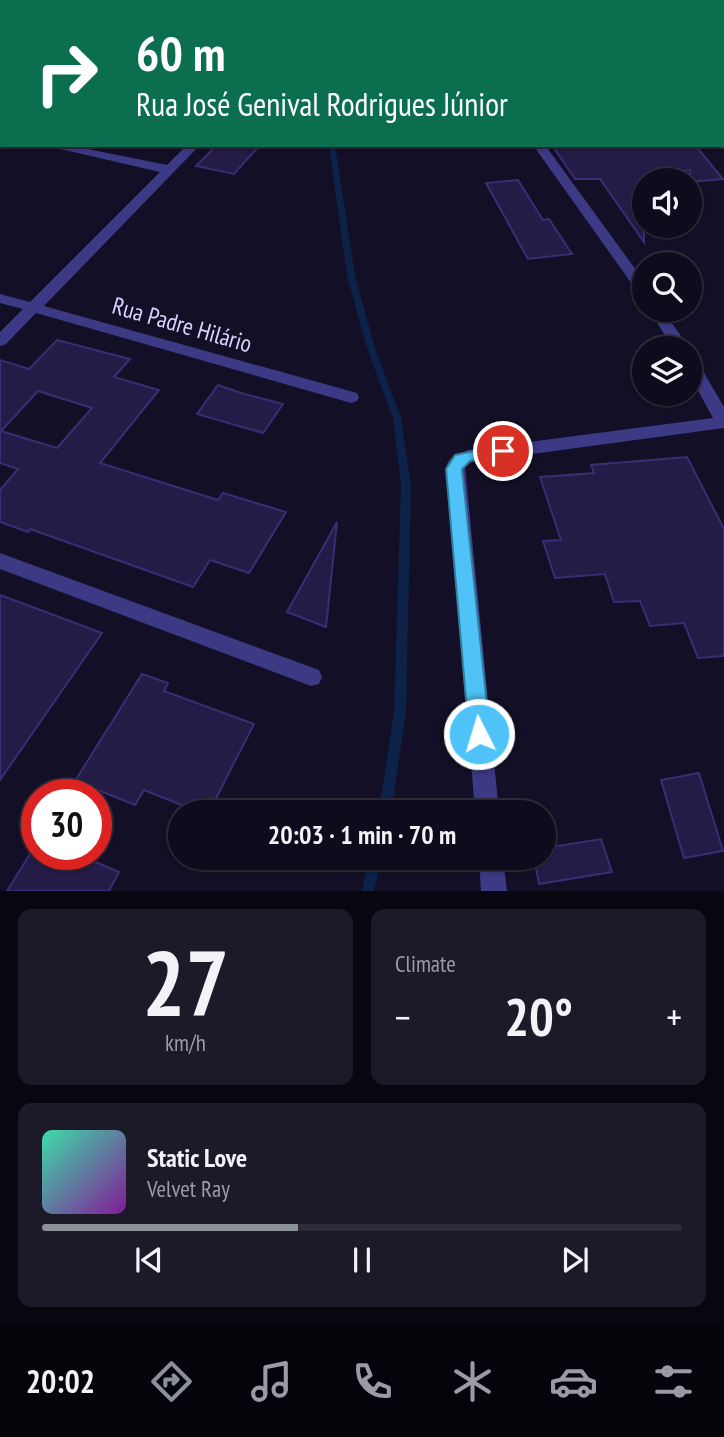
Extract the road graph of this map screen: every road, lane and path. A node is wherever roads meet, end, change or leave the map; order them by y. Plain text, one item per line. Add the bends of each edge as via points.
1 (59, 147) edge
2 (192, 147) edge
3 (540, 147) edge
4 (171, 170) junction
5 (632, 274) edge
6 (0, 298) edge
7 (35, 307) junction
8 (0, 341) edge
9 (702, 384) edge
10 (351, 397) dead end
11 (724, 422) edge
12 (0, 561) edge
13 (311, 677) dead end
14 (486, 800) edge
15 (492, 870) edge
16 (494, 891) edge

1 - 4 street
2 - 4 street
3 - 5 street
4 - 7 street
6 - 7 street, Rua Padre Hilário
7 - 8 street
7 - 10 street, Rua Padre Hilário
9 - 11 street
11 - 14 street via 476,455 461,459 454,469
12 - 13 street
15 - 16 street

